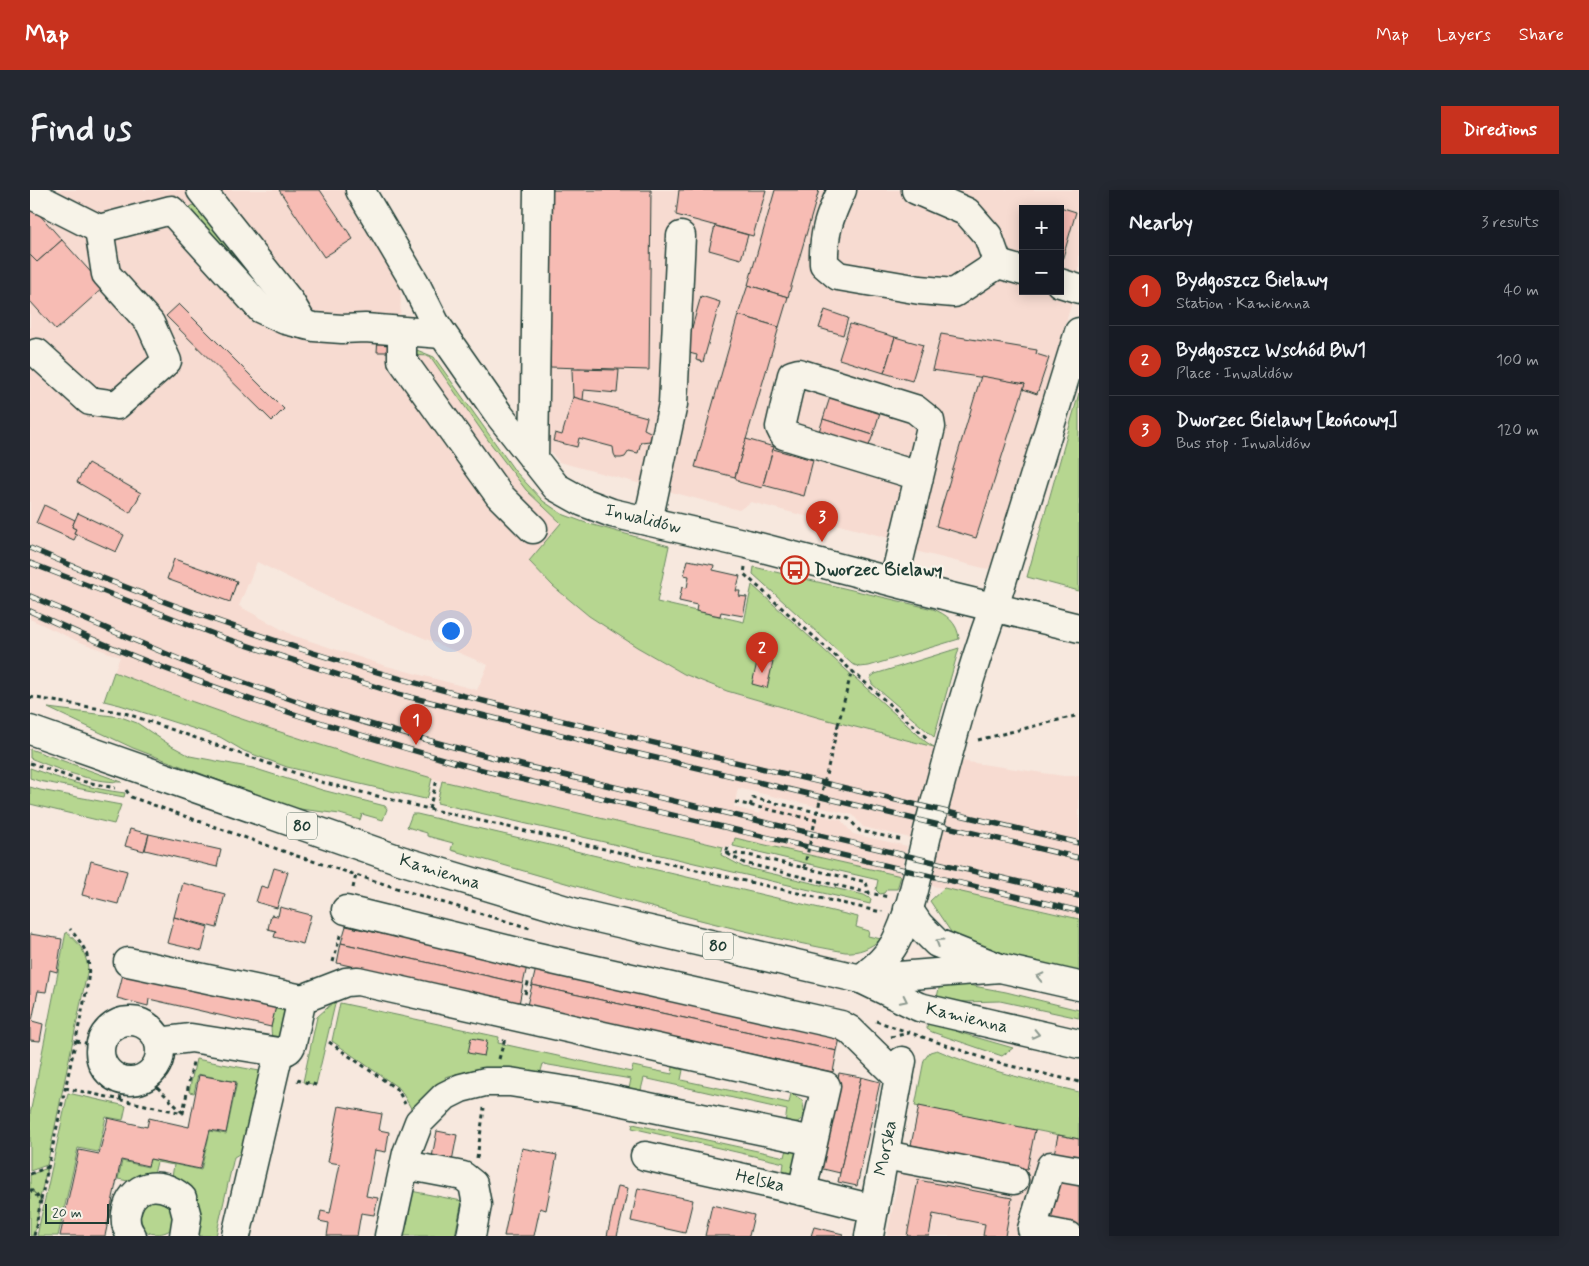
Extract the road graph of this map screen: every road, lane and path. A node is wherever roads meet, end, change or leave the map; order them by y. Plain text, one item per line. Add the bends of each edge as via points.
1 (201, 190) edge
2 (360, 190) edge
3 (538, 190) edge
4 (842, 190) edge
5 (916, 190) edge
6 (30, 194) edge
7 (99, 229) junction
8 (681, 236) dead end
9 (1010, 268) edge
10 (1064, 284) edge
11 (1079, 289) edge
12 (303, 324) junction
13 (402, 331) junction
14 (1079, 332) edge
15 (442, 334) junction
16 (37, 353) dead end
17 (534, 460) junction
18 (919, 476) junction
19 (648, 521) junction
20 (533, 529) dead end
21 (745, 561) dead end
22 (894, 581) junction
23 (994, 607) junction
24 (1079, 628) edge
25 (852, 670) junction
26 (30, 697) edge
27 (1079, 715) edge
28 (30, 730) edge
29 (929, 740) dead end
30 (978, 740) dead end
31 (30, 763) edge
32 (437, 780) dead end
33 (131, 797) dead end
34 (734, 802) dead end
35 (750, 806) junction
36 (429, 809) junction
37 (815, 820) junction
38 (907, 841) dead end
39 (728, 847) dead end
40 (726, 853) junction
41 (804, 868) junction
42 (869, 894) junction
43 (897, 902) junction
44 (346, 910) dead end
45 (70, 930) dead end
46 (128, 962) dead end
47 (1000, 968) junction
48 (860, 979) junction
49 (1079, 986) edge
50 (302, 999) junction
51 (910, 1033) dead end
52 (159, 1042) junction
53 (329, 1042) dead end
54 (88, 1043) junction
55 (1079, 1044) edge
56 (277, 1060) junction
57 (194, 1061) dead end
58 (1079, 1082) edge
59 (130, 1085) junction
60 (316, 1085) dead end
61 (66, 1088) junction
62 (183, 1113) junction
63 (419, 1122) junction
64 (813, 1141) junction
65 (884, 1155) junction
66 (645, 1156) dead end
67 (405, 1165) junction
68 (48, 1166) junction
69 (1079, 1171) edge
70 (30, 1174) edge
71 (1014, 1180) dead end
72 (30, 1189) edge
73 (802, 1191) junction
74 (41, 1200) junction
75 (874, 1209) junction
76 (1031, 1233) edge
77 (34, 1236) edge
78 (132, 1236) edge
79 (184, 1236) edge
80 (236, 1236) edge
81 (389, 1236) edge
82 (471, 1236) edge
83 (869, 1236) edge
84 (1068, 1236) edge

1 - 12 street via 290,302
2 - 15 street, Inwalidów
3 - 17 street
4 - 9 street via 832,210 824,243 824,264 838,276 954,293
5 - 9 street via 967,212
6 - 7 street
7 - 12 street via 171,210 261,309
7 - 16 street via 106,274 150,323 167,361 117,405 90,401
8 - 19 street via 673,404
10 - 11 street
12 - 13 street via 342,330
13 - 15 street
13 - 20 street via 402,360 499,495
14 - 23 street
15 - 17 street, Inwalidów
17 - 19 street, Inwalidów via 556,487 583,502
18 - 18 street via 931,427 926,417 914,408 799,372 792,375 780,427 784,435
18 - 22 street
19 - 22 street, Inwalidów
21 - 25 path via 744,574
22 - 23 street, Inwalidów
23 - 24 street, Inwalidów
23 - 43 street
25 - 29 path
25 - 37 path, bridge
26 - 36 path via 125,713 321,782
27 - 30 path
28 - 48 street, Kamienna / 80 via 400,860 576,913
31 - 33 path via 81,781 126,790
32 - 36 path
34 - 35 path
35 - 37 path
35 - 38 path via 752,798 848,819 860,831
36 - 43 path via 881,912
37 - 41 path, bridge
39 - 40 path
40 - 41 path
40 - 42 path via 744,863
41 - 42 path via 866,882
42 - 43 path
47 -> 43 street via 938,943
43 - 48 street via 895,943 883,961
44 - 65 street, Morska via 841,1025 885,1066 901,1069
45 - 54 path via 87,953 90,968
46 - 50 street
47 - 48 street, Kamienna / 80
49 -> 47 street, Kamienna / 80
48 -> 55 street, Kamienna / 80 via 919,1007
50 - 56 street via 290,1048
50 - 64 street via 346,982 358,981 826,1086
51 - 58 path via 998,1063
52 - 54 street via 146,1025 132,1021 117,1023
52 - 56 street via 191,1038
52 - 59 street via 158,1064
53 - 63 path via 398,1090
54 - 59 street via 104,1067 114,1077
54 - 61 path
56 - 60 path via 286,1078
56 - 80 street
57 - 62 path
59 - 61 path
59 - 62 path
59 - 62 path
61 - 68 path
63 - 64 street via 445,1096 461,1088 485,1082 510,1082 581,1093
63 - 67 street
64 - 73 street
65 - 71 street
65 - 75 street, Morska
66 - 73 street, Helska
67 - 81 street
67 - 82 street via 463,1176 473,1184 477,1205
68 - 70 path
68 - 74 path
69 - 76 street via 1051,1166
72 - 74 path
73 - 75 street, Helska
74 - 77 path
75 - 83 street, Morska
76 - 84 street
78 - 79 street via 125,1221 128,1203 142,1189 158,1186 182,1198 187,1217

